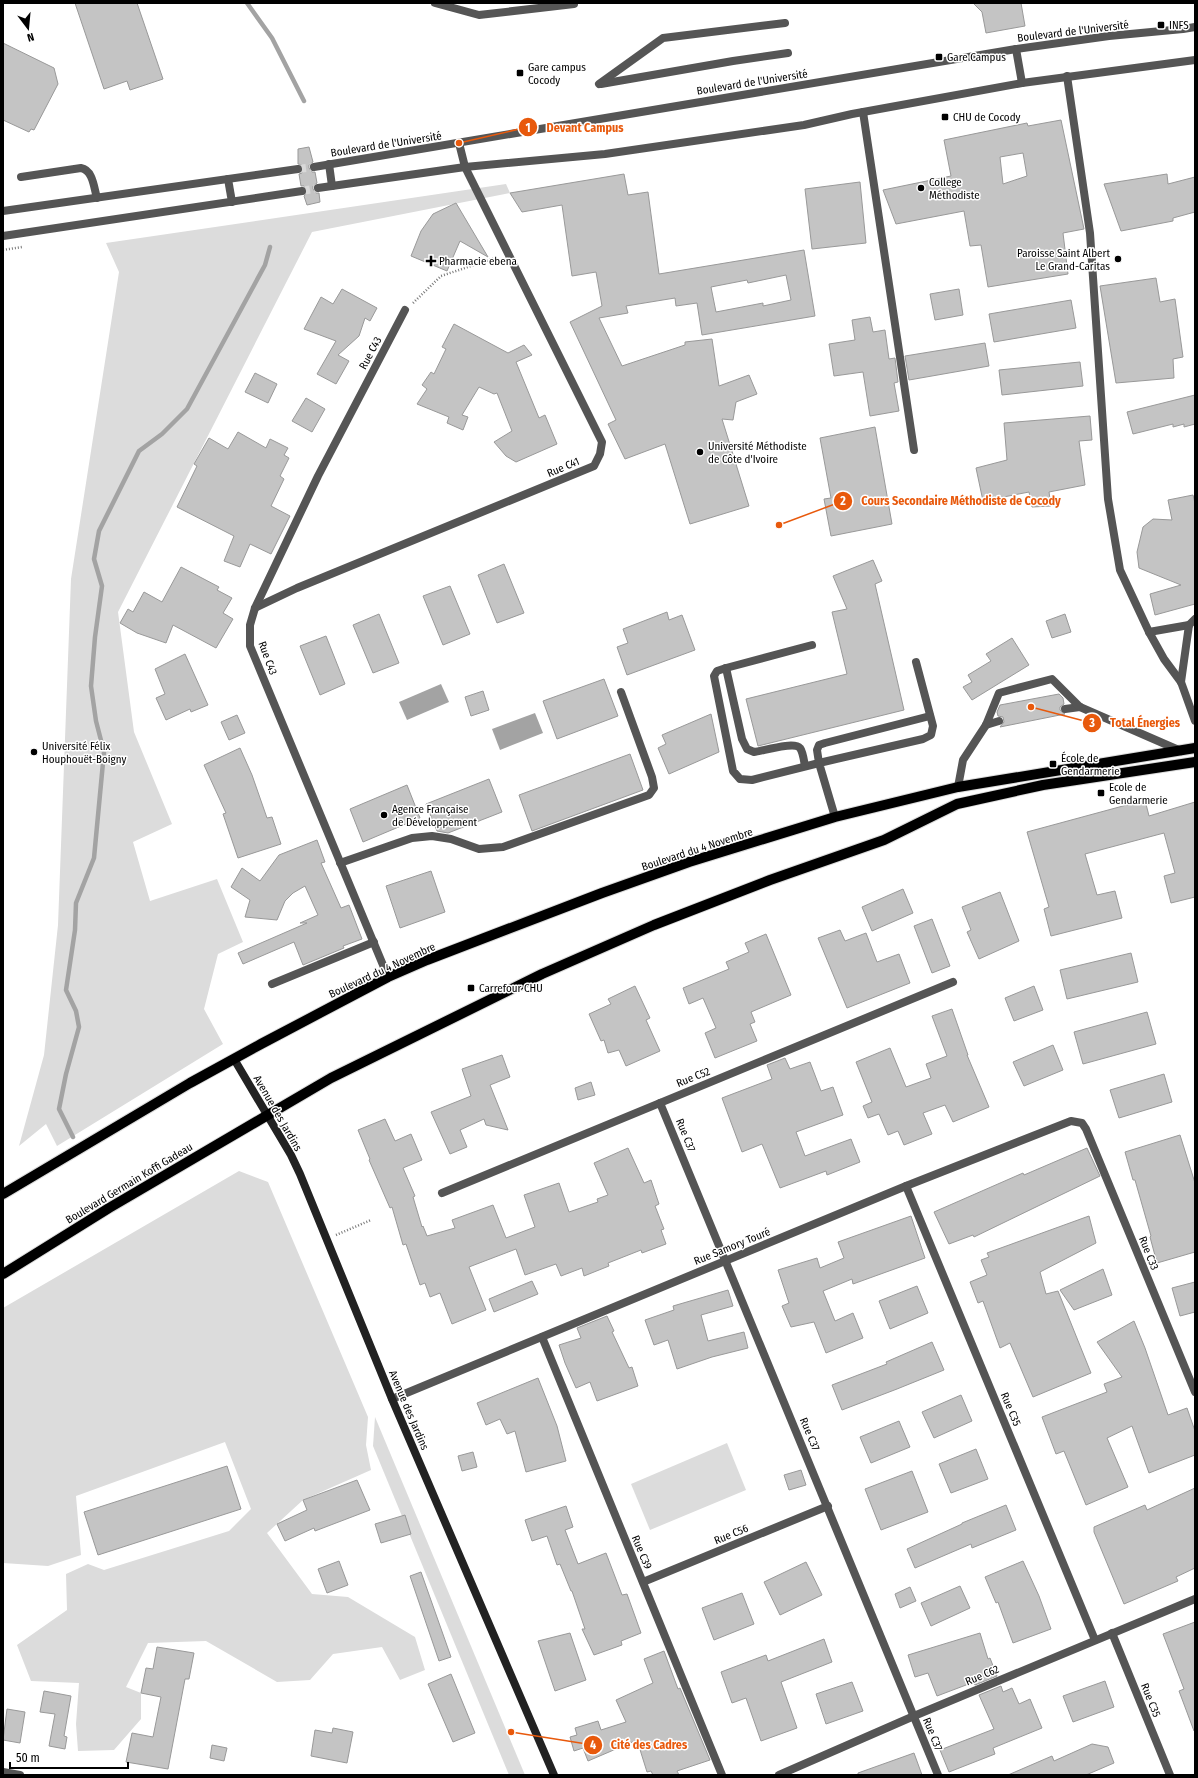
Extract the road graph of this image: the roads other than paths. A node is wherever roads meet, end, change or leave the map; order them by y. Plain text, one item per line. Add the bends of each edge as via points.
1 (435, 3) edge
2 (574, 4) dead end
3 (785, 23) dead end
4 (1195, 27) edge
5 (1016, 49) junction
6 (788, 53) dead end
7 (1195, 60) edge
8 (1067, 76) junction
9 (1022, 83) junction
10 (863, 112) junction
11 (459, 143) junction
12 (329, 164) junction
13 (314, 167) tunnel mouth
14 (464, 167) junction
15 (298, 169) tunnel mouth
16 (21, 177) dead end
17 (228, 179) junction
18 (332, 186) junction
19 (318, 188) tunnel mouth
20 (302, 191) tunnel mouth
21 (97, 198) junction
22 (232, 202) junction
23 (3, 211) edge
24 (3, 236) edge
25 (405, 310) road end
26 (914, 450) dead end
27 (255, 608) junction
28 (1192, 622) edge
29 (1148, 632) junction
30 (812, 645) dead end
31 (916, 662) dead end
32 (726, 668) junction
33 (1181, 682) junction
34 (621, 692) dead end
35 (1080, 707) junction
36 (1065, 708) dead end
37 (930, 716) junction
38 (999, 721) dead end
39 (1195, 721) edge
40 (986, 725) junction
41 (1195, 748) edge
42 (1181, 751) junction
43 (1195, 762) edge
44 (819, 763) junction
45 (805, 766) junction
46 (958, 787) junction
47 (835, 817) junction
48 (340, 863) junction
49 (374, 942) junction
50 (388, 978) junction
51 (953, 982) dead end
52 (272, 984) dead end
53 (234, 1059) junction
54 (660, 1103) junction
55 (267, 1115) junction
56 (1082, 1123) joint
57 (906, 1186) junction
58 (442, 1193) dead end
59 (3, 1194) edge
60 (726, 1261) junction
61 (3, 1274) edge
62 (542, 1337) junction
63 (1195, 1392) edge
64 (392, 1399) junction
65 (828, 1506) junction
66 (643, 1582) junction
67 (1195, 1599) edge
68 (1112, 1633) junction
69 (1095, 1640) junction
70 (914, 1716) junction
71 (3, 1772) edge
72 (20, 1775) edge
73 (554, 1775) edge
74 (722, 1775) edge
75 (779, 1775) edge
76 (938, 1775) edge
77 (1170, 1775) edge

1 - 2 street via 479,14
3 - 6 street via 663,38 599,84
4 - 5 street, Boulevard de l'Université
5 - 9 street
5 - 11 street, Boulevard de l'Université
7 - 8 street
8 - 9 street
8 - 29 street via 1090,233 1108,499 1120,570
9 - 10 street
10 - 14 street via 804,125 605,154
10 - 26 street
11 - 12 street, Boulevard de l'Université
11 - 14 street, Rue C41
12 - 13 street, Boulevard de l'Université
12 - 18 street
14 - 18 street
14 - 27 street, Rue C41 via 602,442 600,454 594,466 297,588
15 - 17 street
16 - 21 street via 86,168
17 - 21 street
17 - 22 street
18 - 19 street
20 - 22 street
21 - 23 street
22 - 24 street
25 - 27 street, Rue C43 via 318,476
27 - 48 street, Rue C43 via 250,624 250,646
28 - 29 street
28 - 33 street
29 - 33 street
30 - 32 street
31 - 37 street
32 - 45 street via 742,739 747,749 754,752 792,744 801,750
32 - 45 street via 714,676 736,776 752,780
33 - 39 street
34 - 48 street via 652,777 654,788 649,795 503,847 480,850 451,839 432,836 412,838
35 - 36 street
35 - 40 street via 1052,679 998,693
35 - 42 street
37 - 44 street via 819,745
37 - 44 street via 933,726 931,735 923,739
38 - 40 street
40 - 46 street via 963,760
41 - 42 main road, Boulevard du 4 Novembre
42 - 46 main road, Boulevard du 4 Novembre
43 - 55 main road via 1043,786 957,804 884,840 675,916 542,974 331,1078
44 - 45 street
44 - 47 street
46 - 47 main road, Boulevard du 4 Novembre
47 - 50 main road, Boulevard du 4 Novembre via 689,862 602,893 427,960
48 - 49 street, Rue C43
49 - 50 street, Rue C43
49 - 52 street
50 - 53 main road, Boulevard du 4 Novembre
51 - 54 street, Rue C52
53 - 55 main road, Avenue des Jardins
53 - 59 main road
54 - 58 street, Rue C52
54 - 60 street, Rue C37
55 - 61 main road, Boulevard Germain Koffi Gadeau
55 - 64 main road, Avenue des Jardins via 291,1155
56 - 57 street, Rue Samory Touré via 1071,1121
56 - 63 street, Rue C33
57 - 60 street, Rue Samory Touré
57 - 69 street, Rue C35
60 - 62 street, Rue Samory Touré
60 - 65 street, Rue C37
62 - 64 street, Rue Samory Touré
62 - 66 street, Rue C39
64 - 73 main road, Avenue des Jardins
65 - 66 street, Rue C56
65 - 70 street, Rue C37
66 - 74 street, Rue C39
67 - 68 street, Rue C62
68 - 69 street, Rue C62
68 - 77 street, Rue C35
69 - 70 street, Rue C62
70 - 75 street, Rue C62
70 - 76 street, Rue C37
71 - 72 street

